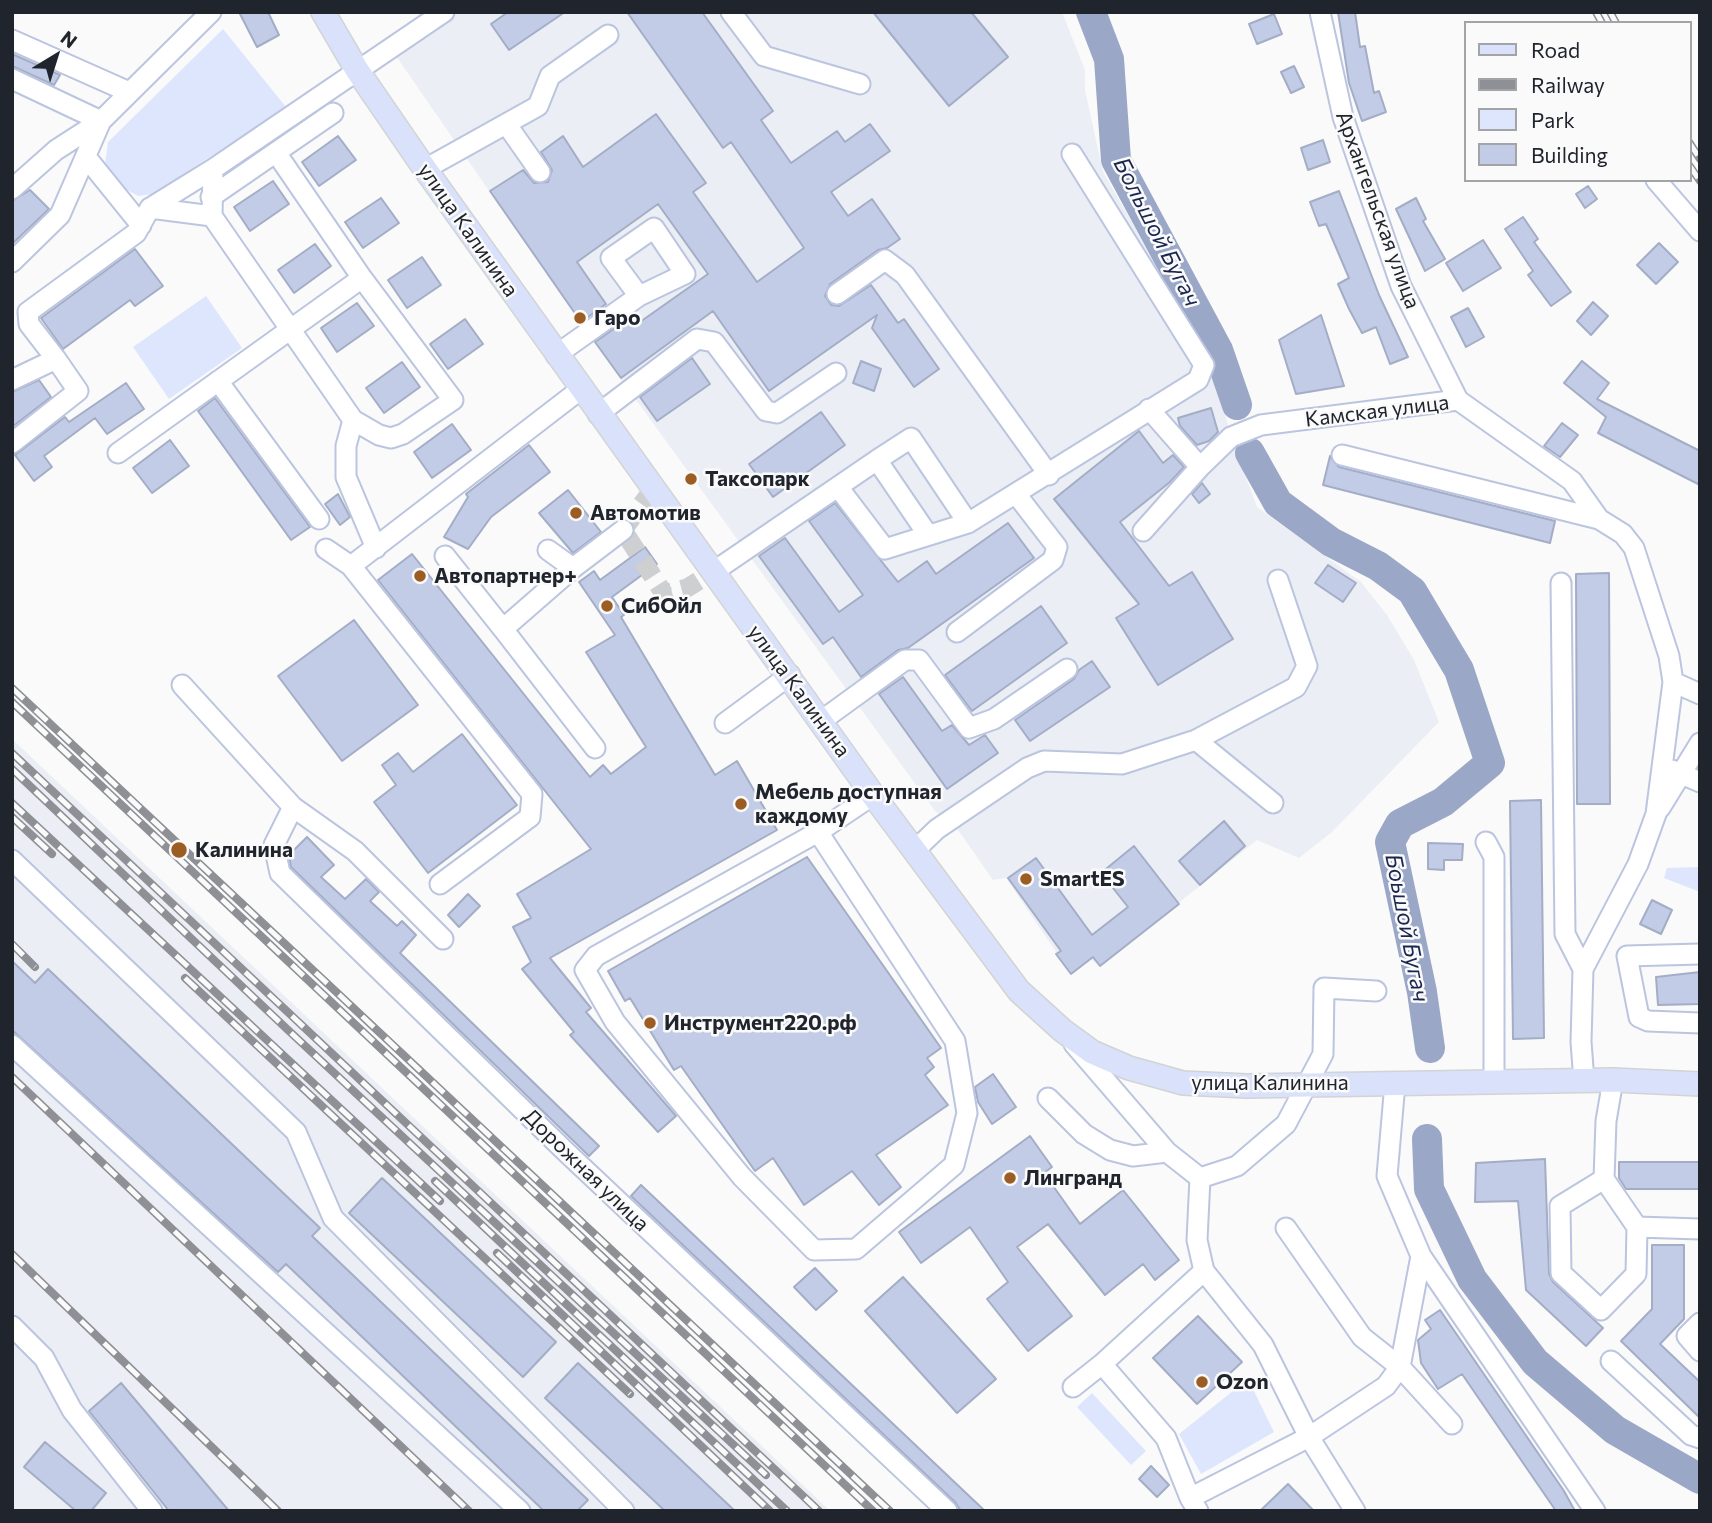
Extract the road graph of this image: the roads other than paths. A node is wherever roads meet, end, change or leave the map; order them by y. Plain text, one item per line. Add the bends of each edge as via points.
1 (211, 12) edge
2 (323, 12) edge
3 (444, 12) edge
4 (731, 12) edge
5 (1320, 12) edge
6 (608, 35) dead end
7 (12, 40) edge
8 (357, 70) junction
9 (12, 79) edge
10 (860, 84) dead end
11 (130, 92) junction
12 (332, 113) dead end
13 (101, 121) junction
14 (507, 125) junction
15 (277, 154) junction
16 (1072, 154) dead end
17 (86, 157) junction
18 (213, 169) junction
19 (425, 170) junction
20 (540, 172) dead end
21 (1658, 182) edge
22 (12, 189) edge
23 (211, 207) junction
24 (146, 217) junction
25 (1700, 231) edge
26 (12, 262) edge
27 (362, 278) junction
28 (837, 294) dead end
29 (639, 296) dead end
30 (289, 328) junction
31 (556, 355) junction
32 (57, 359) junction
33 (836, 373) dead end
34 (12, 380) edge
35 (218, 381) junction
36 (581, 389) junction
37 (1458, 400) junction
38 (1149, 410) junction
39 (598, 414) junction
40 (353, 420) junction
41 (12, 443) edge
42 (118, 453) dead end
43 (1342, 455) dead end
44 (877, 460) junction
45 (1200, 467) junction
46 (1048, 475) junction
47 (838, 487) junction
48 (1016, 494) junction
49 (319, 519) dead end
50 (1599, 519) junction
51 (968, 523) junction
52 (623, 530) dead end
53 (1143, 531) dead end
54 (928, 535) junction
55 (376, 548) junction
56 (326, 549) dead end
57 (548, 550) dead end
58 (445, 556) dead end
59 (351, 566) junction
60 (573, 568) junction
61 (713, 572) junction
62 (1278, 580) dead end
63 (1561, 583) dead end
64 (503, 629) junction
65 (957, 632) dead end
66 (1067, 669) dead end
67 (790, 675) junction
68 (1673, 682) junction
69 (182, 685) dead end
70 (1698, 689) edge
71 (821, 721) junction
72 (725, 723) dead end
73 (1196, 740) junction
74 (1700, 743) edge
75 (595, 748) dead end
76 (1682, 774) edge
77 (873, 795) junction
78 (1273, 803) dead end
79 (293, 807) junction
80 (818, 832) junction
81 (1486, 842) dead end
82 (914, 851) junction
83 (12, 860) edge
84 (440, 884) dead end
85 (443, 939) dead end
86 (1594, 951) junction
87 (1700, 954) edge
88 (1627, 956) junction
89 (1583, 969) junction
90 (1376, 991) dead end
91 (1700, 1023) edge
92 (1062, 1030) junction
93 (12, 1045) edge
94 (1613, 1080) junction
95 (1494, 1081) junction
96 (1584, 1081) junction
97 (1395, 1083) junction
98 (1700, 1084) edge
99 (1308, 1085) junction
100 (1048, 1098) dead end
101 (1167, 1152) junction
102 (1200, 1178) junction
103 (1604, 1179) junction
104 (1637, 1227) junction
105 (1286, 1228) dead end
106 (1700, 1229) edge
107 (1420, 1256) junction
108 (1204, 1271) junction
109 (1700, 1323) edge
110 (12, 1326) edge
111 (1700, 1351) edge
112 (1611, 1361) dead end
113 (1102, 1364) junction
114 (1400, 1367) junction
115 (1073, 1387) dead end
116 (1452, 1424) dead end
117 (1309, 1437) junction
118 (1700, 1437) edge
119 (1194, 1504) edge
120 (152, 1511) edge
121 (520, 1511) edge
122 (624, 1511) edge
123 (947, 1511) edge
124 (1355, 1511) edge
125 (1595, 1511) edge

1 - 11 street
2 - 8 main road, улица Калинина
3 - 8 street
4 - 10 street via 764,56
5 - 37 street, Архангельская улица via 1343,117 1401,286
6 - 14 street via 550,76 538,106
7 - 11 street
8 - 18 street
8 - 19 main road, улица Калинина
9 - 13 street
11 - 13 street
12 - 15 street
13 - 17 street
13 - 22 street via 56,150
14 - 19 street
14 - 20 street
15 - 23 street
15 - 27 street
16 - 38 street via 1204,365 1198,380
17 - 24 street
17 - 26 street via 60,215
18 - 23 street
18 - 24 street
19 - 31 main road, улица Калинина
21 - 25 street
23 - 24 street
23 - 30 street
24 - 32 street via 136,233 28,312 29,324
27 - 30 street
27 - 40 street via 453,400 391,438 368,432
28 - 46 street via 885,261 905,275
29 - 31 street
30 - 35 street
30 - 40 street
31 - 36 main road, улица Калинина
32 - 34 street
32 - 41 street via 78,391
33 - 39 street via 777,413 766,411 714,342 696,339
35 - 42 street
35 - 49 street
36 - 39 main road, улица Калинина
36 - 55 street
37 - 45 street, Камская улица via 1261,425 1231,438
37 - 50 street, Камская улица via 1572,481
38 - 45 street
38 - 46 street
39 - 61 main road, улица Калинина
40 - 55 street via 346,446 346,477
43 - 50 street
44 - 47 street
44 - 51 street via 911,438
44 - 54 street
45 - 53 street, Камская улица
46 - 48 street
47 - 54 street via 885,549
47 - 61 street
48 - 51 street
48 - 65 street via 1057,547 1053,560
50 - 68 street, Камская улица via 1623,534 1634,548
51 - 54 street
52 - 60 street
55 - 59 street
56 - 59 street
57 - 60 street
58 - 64 street
59 - 84 street via 532,794 530,817
60 - 64 street
61 - 67 main road, улица Калинина
62 - 73 street via 1307,666 1296,687
63 - 89 street via 1565,934
64 - 75 street
66 - 71 street via 994,719 969,727 919,660 905,660
67 - 71 main road, улица Калинина
67 - 72 street
68 - 70 street
68 - 76 street, Камская улица
69 - 79 street
71 - 77 main road, улица Калинина
73 - 78 street
73 - 82 street via 1122,764 1035,764 937,829
74 - 76 street
76 - 86 street, Камская улица via 1656,814 1638,864
77 - 80 street
77 - 82 main road, улица Калинина
79 - 85 street via 355,851
79 - 123 street, Дорожная улица via 274,845 280,873
80 - 80 street via 596,956 585,970 615,1022 742,1177 814,1250 856,1249 954,1165 967,1113 955,1041
81 - 95 street via 1494,857
82 - 92 main road, улица Калинина via 1018,990
83 - 122 street via 296,1132 333,1218
86 - 88 street
86 - 89 street, Камская улица
87 - 88 street
88 - 91 street via 1639,1017
89 - 96 street, Камская улица
90 - 99 street via 1324,988 1323,1054
92 - 99 main road, улица Калинина via 1092,1052 1183,1083
92 - 101 street
93 - 121 street
94 - 96 main road, улица Калинина
94 - 98 main road, улица Калинина
94 - 103 street
95 - 96 main road, улица Калинина
95 - 97 main road, улица Калинина
97 - 99 main road, улица Калинина
97 - 107 street via 1387,1176
99 - 102 street via 1286,1124 1237,1166
100 - 101 street via 1084,1134 1110,1150 1132,1156
101 - 102 street
102 - 108 street via 1197,1240
103 - 104 street
103 - 104 street via 1560,1206 1561,1273 1601,1311 1636,1274
104 - 106 street
105 - 114 street via 1362,1337
107 - 114 street
107 - 125 street
108 - 113 street
108 - 117 street via 1262,1345
109 - 111 street via 1687,1336
110 - 120 street via 44,1358 72,1410
112 - 118 street via 1691,1435
113 - 115 street
113 - 119 street via 1166,1438
114 - 116 street
114 - 117 street via 1387,1386
117 - 119 street
117 - 124 street

